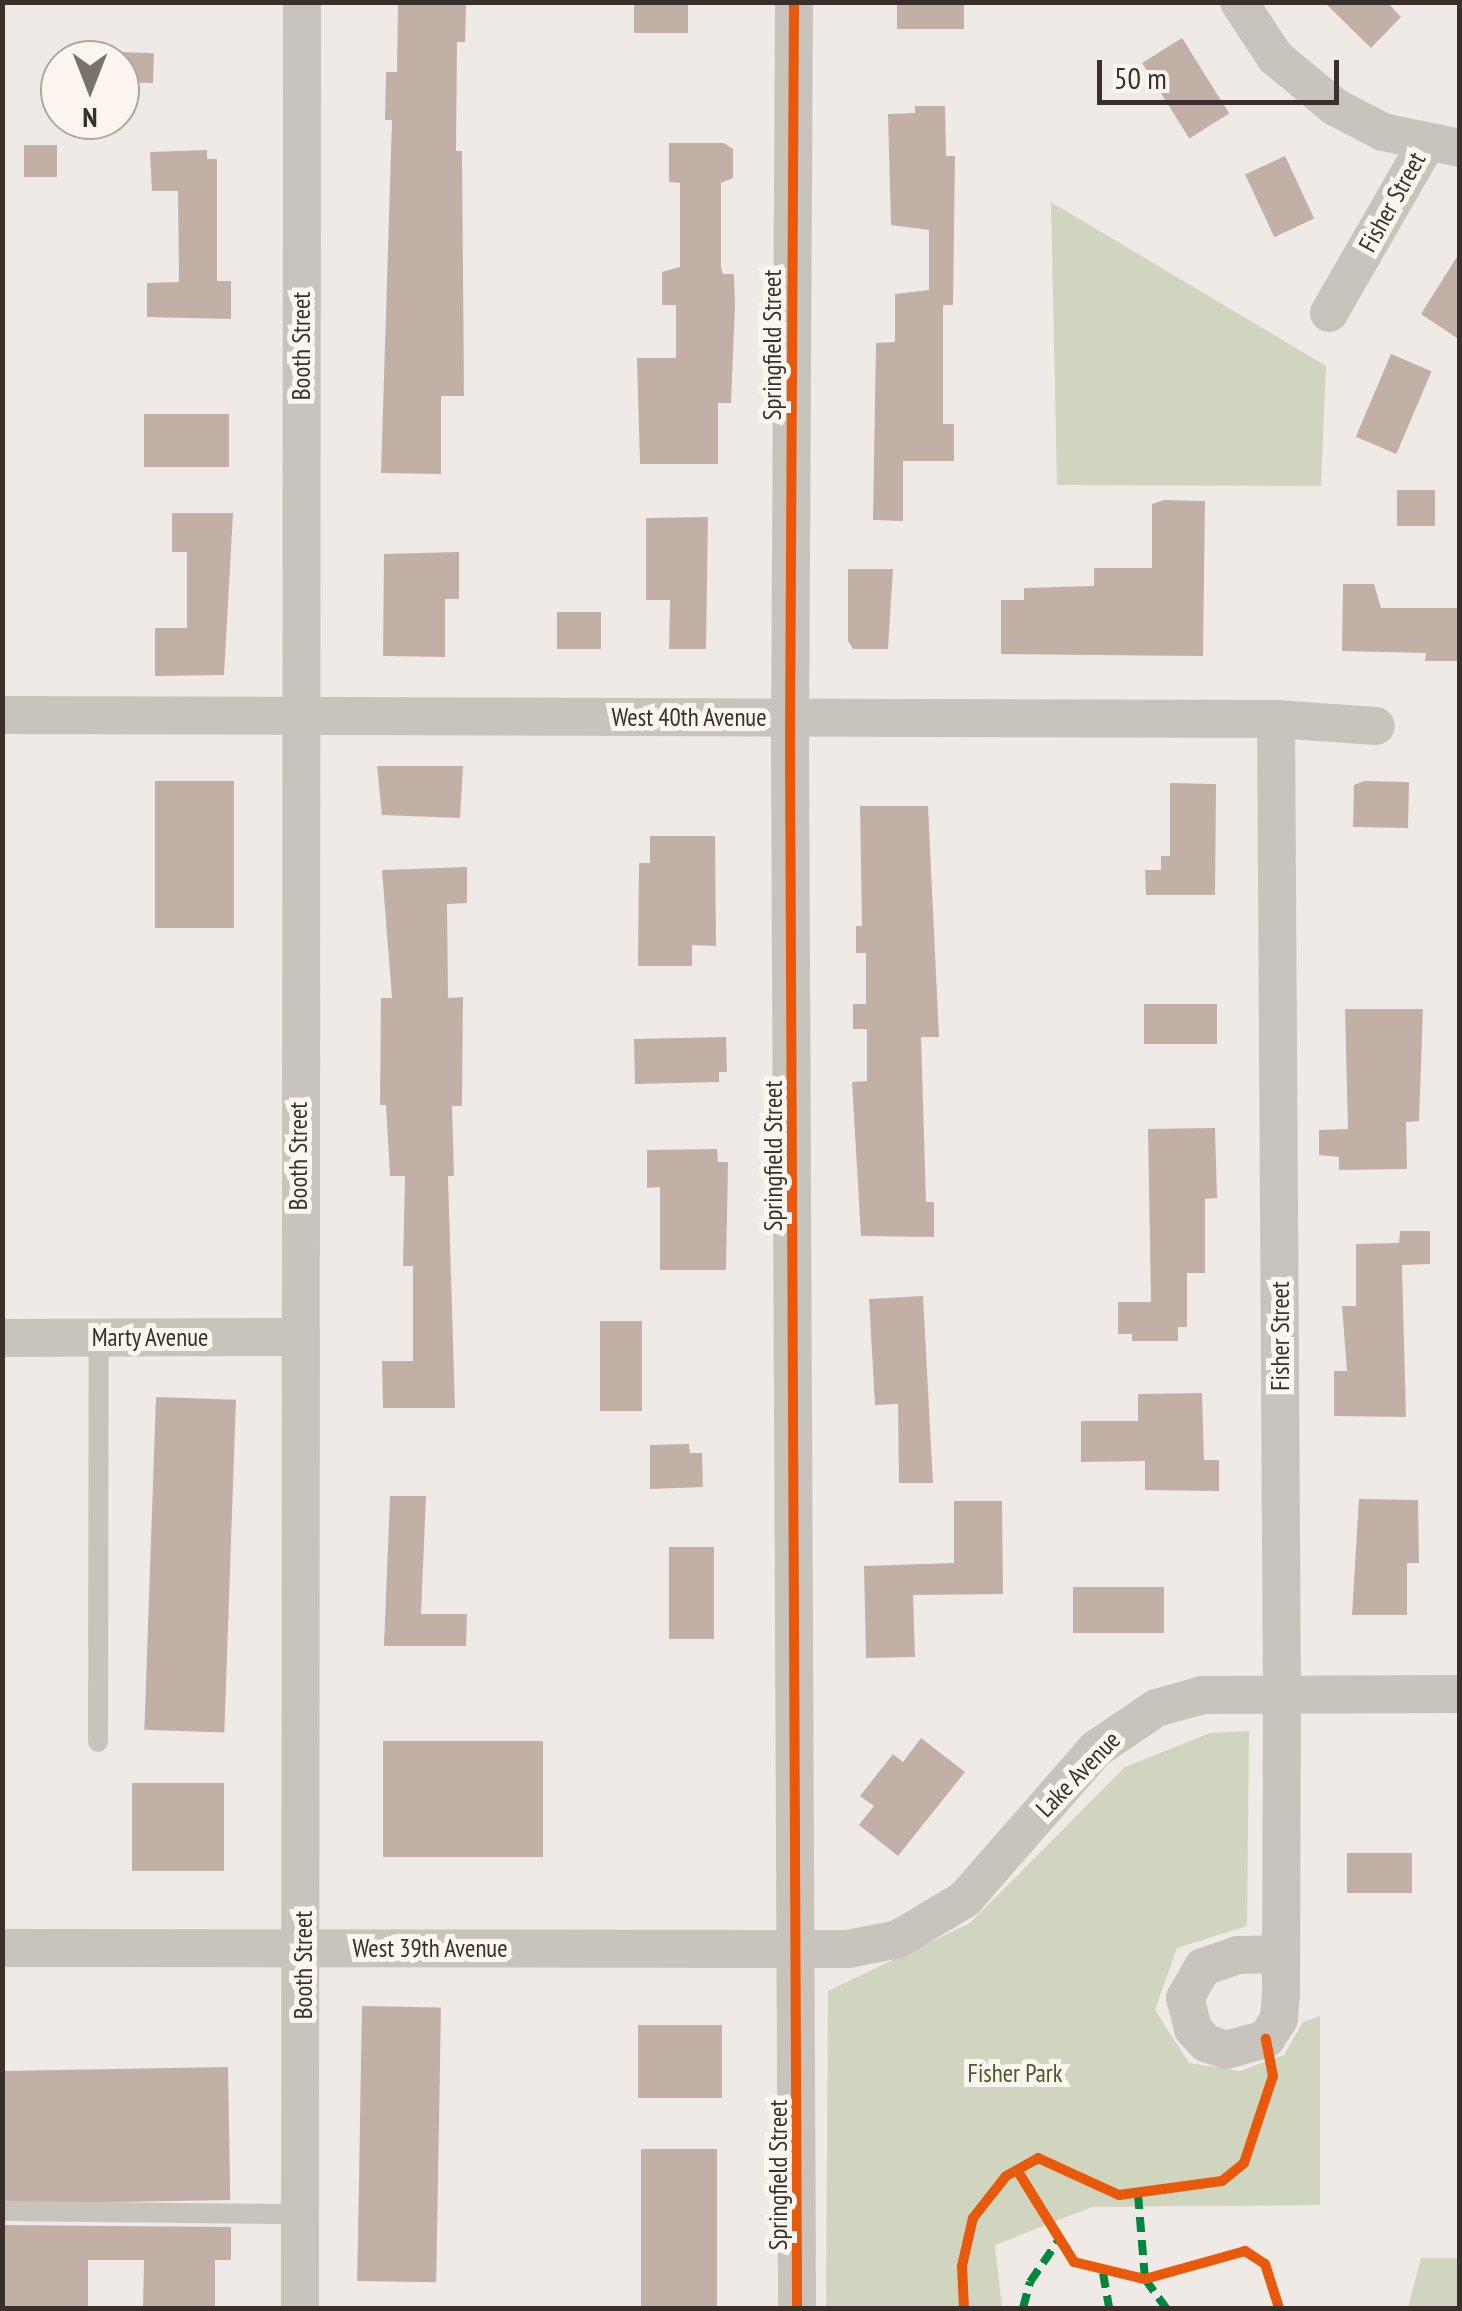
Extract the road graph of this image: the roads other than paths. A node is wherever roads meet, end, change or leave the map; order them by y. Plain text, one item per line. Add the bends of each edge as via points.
1 (302, 2) edge
2 (794, 2) edge
3 (1238, 2) edge
4 (1443, 146) edge
5 (1329, 313) dead end
6 (2, 715) edge
7 (299, 715) junction
8 (790, 718) junction
9 (1276, 718) junction
10 (1376, 726) dead end
11 (99, 1337) junction
12 (2, 1338) edge
13 (297, 1338) junction
14 (1282, 1694) junction
15 (1460, 1694) edge
16 (98, 1742) dead end
17 (2, 1948) edge
18 (303, 1948) junction
19 (798, 1949) junction
20 (1281, 1954) dead end
21 (2, 2211) edge
22 (301, 2214) junction
23 (300, 2308) edge
24 (797, 2308) edge

1 - 7 street, Booth Street
2 - 8 street, Springfield Street
3 - 4 street, Fisher Street via 1276,57 1323,98 1384,132
4 - 5 street, Fisher Street
6 - 7 street, West 40th Avenue
7 - 8 street, West 40th Avenue
7 - 13 street, Booth Street
8 - 9 street, West 40th Avenue
8 - 19 street, Springfield Street
9 - 10 street, West 40th Avenue
9 - 14 street, Fisher Street
11 - 12 street, Marty Avenue
11 - 13 street, Marty Avenue
11 - 16 lane
13 - 18 street, Booth Street
14 - 15 street, Lake Avenue
14 - 19 street, Lake Avenue via 1203,1695 1156,1708 1096,1749 965,1899 937,1920 865,1946
14 - 20 street, Fisher Street
17 - 18 street, West 39th Avenue
18 - 19 street, West 39th Avenue
18 - 22 street, Booth Street
19 - 24 street, Springfield Street
21 - 22 lane
22 - 23 street, Booth Street

